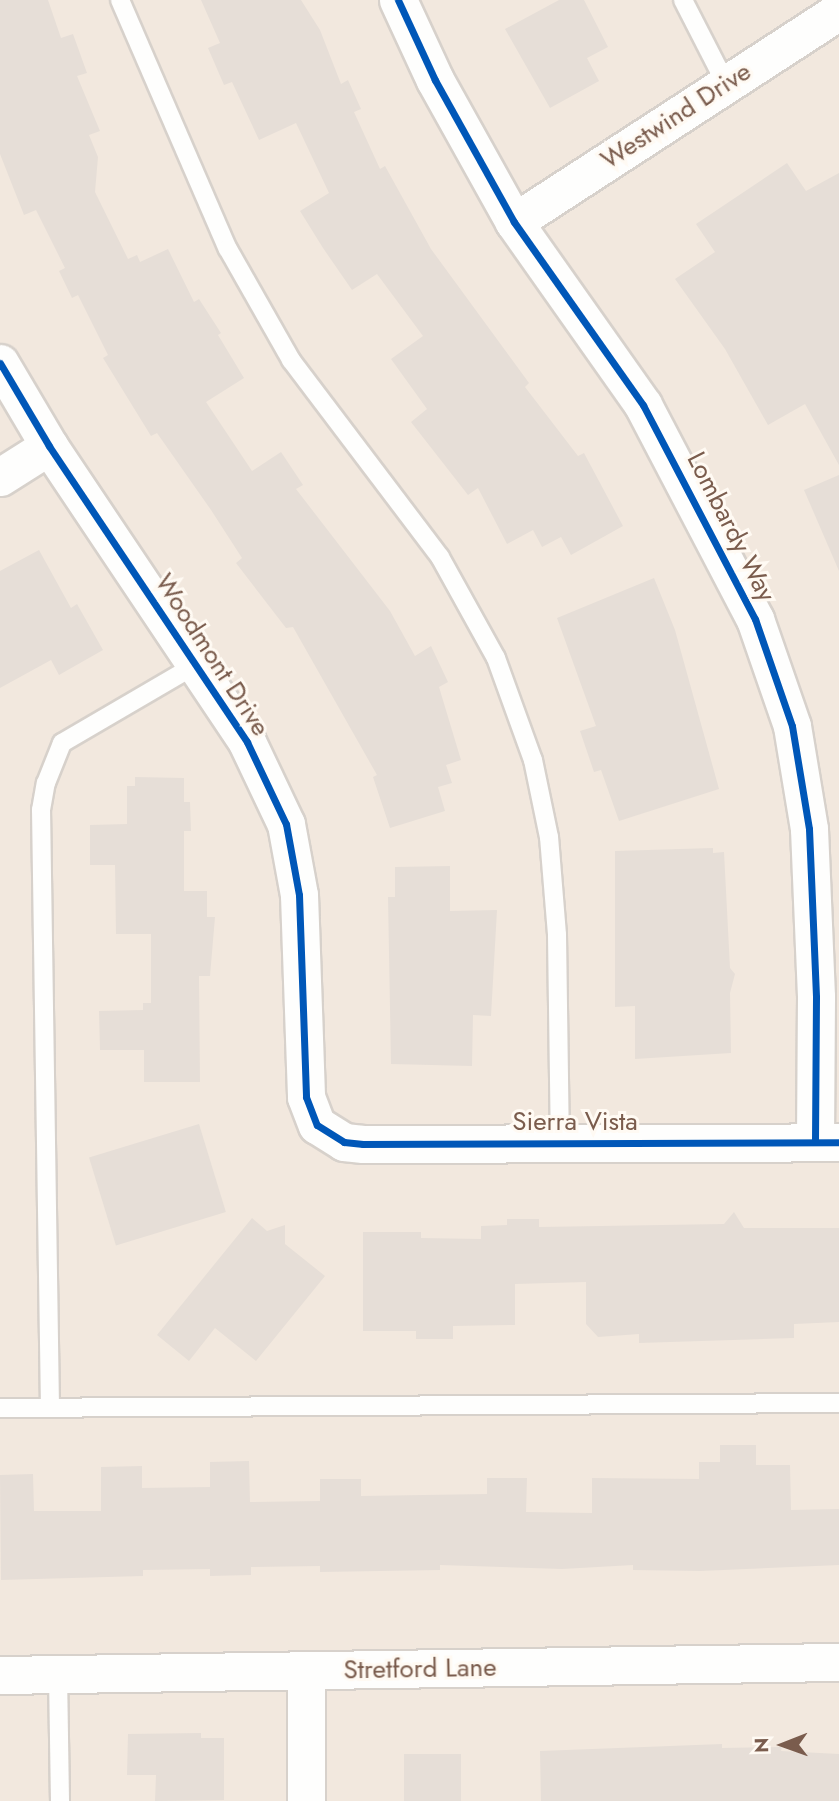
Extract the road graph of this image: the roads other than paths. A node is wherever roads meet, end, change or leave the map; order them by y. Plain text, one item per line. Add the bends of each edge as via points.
1 (120, 0) edge
2 (398, 0) edge
3 (683, 0) edge
4 (839, 11) edge
5 (726, 84) junction
6 (514, 222) junction
7 (0, 363) edge
8 (50, 446) junction
9 (0, 477) edge
10 (194, 666) junction
11 (317, 1125) joint
12 (827, 1142) edge
13 (559, 1143) junction
14 (839, 1403) edge
15 (0, 1408) edge
16 (50, 1408) junction
17 (839, 1662) edge
18 (306, 1671) junction
19 (58, 1674) junction
20 (0, 1675) edge
21 (60, 1801) edge
22 (306, 1801) edge

1 - 13 lane via 138,51 228,249 285,349 440,557 496,658 533,760 548,837 557,935
2 - 6 street, Lombardy Way via 435,80
3 - 5 lane
4 - 5 street, Westwind Drive
5 - 6 street, Westwind Drive
6 - 12 street, Lombardy Way via 643,405 755,619 792,726 809,829
7 - 8 street, Woodmont Drive
8 - 9 street
8 - 10 street, Woodmont Drive
10 - 11 street, Woodmont Drive via 247,742 291,845 299,895 306,1097
10 - 16 lane via 62,743 46,783 41,810
11 - 13 street, Sierra Vista via 344,1142 363,1144
12 - 13 street, Sierra Vista
14 - 16 lane
15 - 16 lane
17 - 18 street, Stretford Lane
18 - 19 street, Stretford Lane
18 - 22 street
19 - 20 street, Stretford Lane
19 - 21 lane via 63,1765

